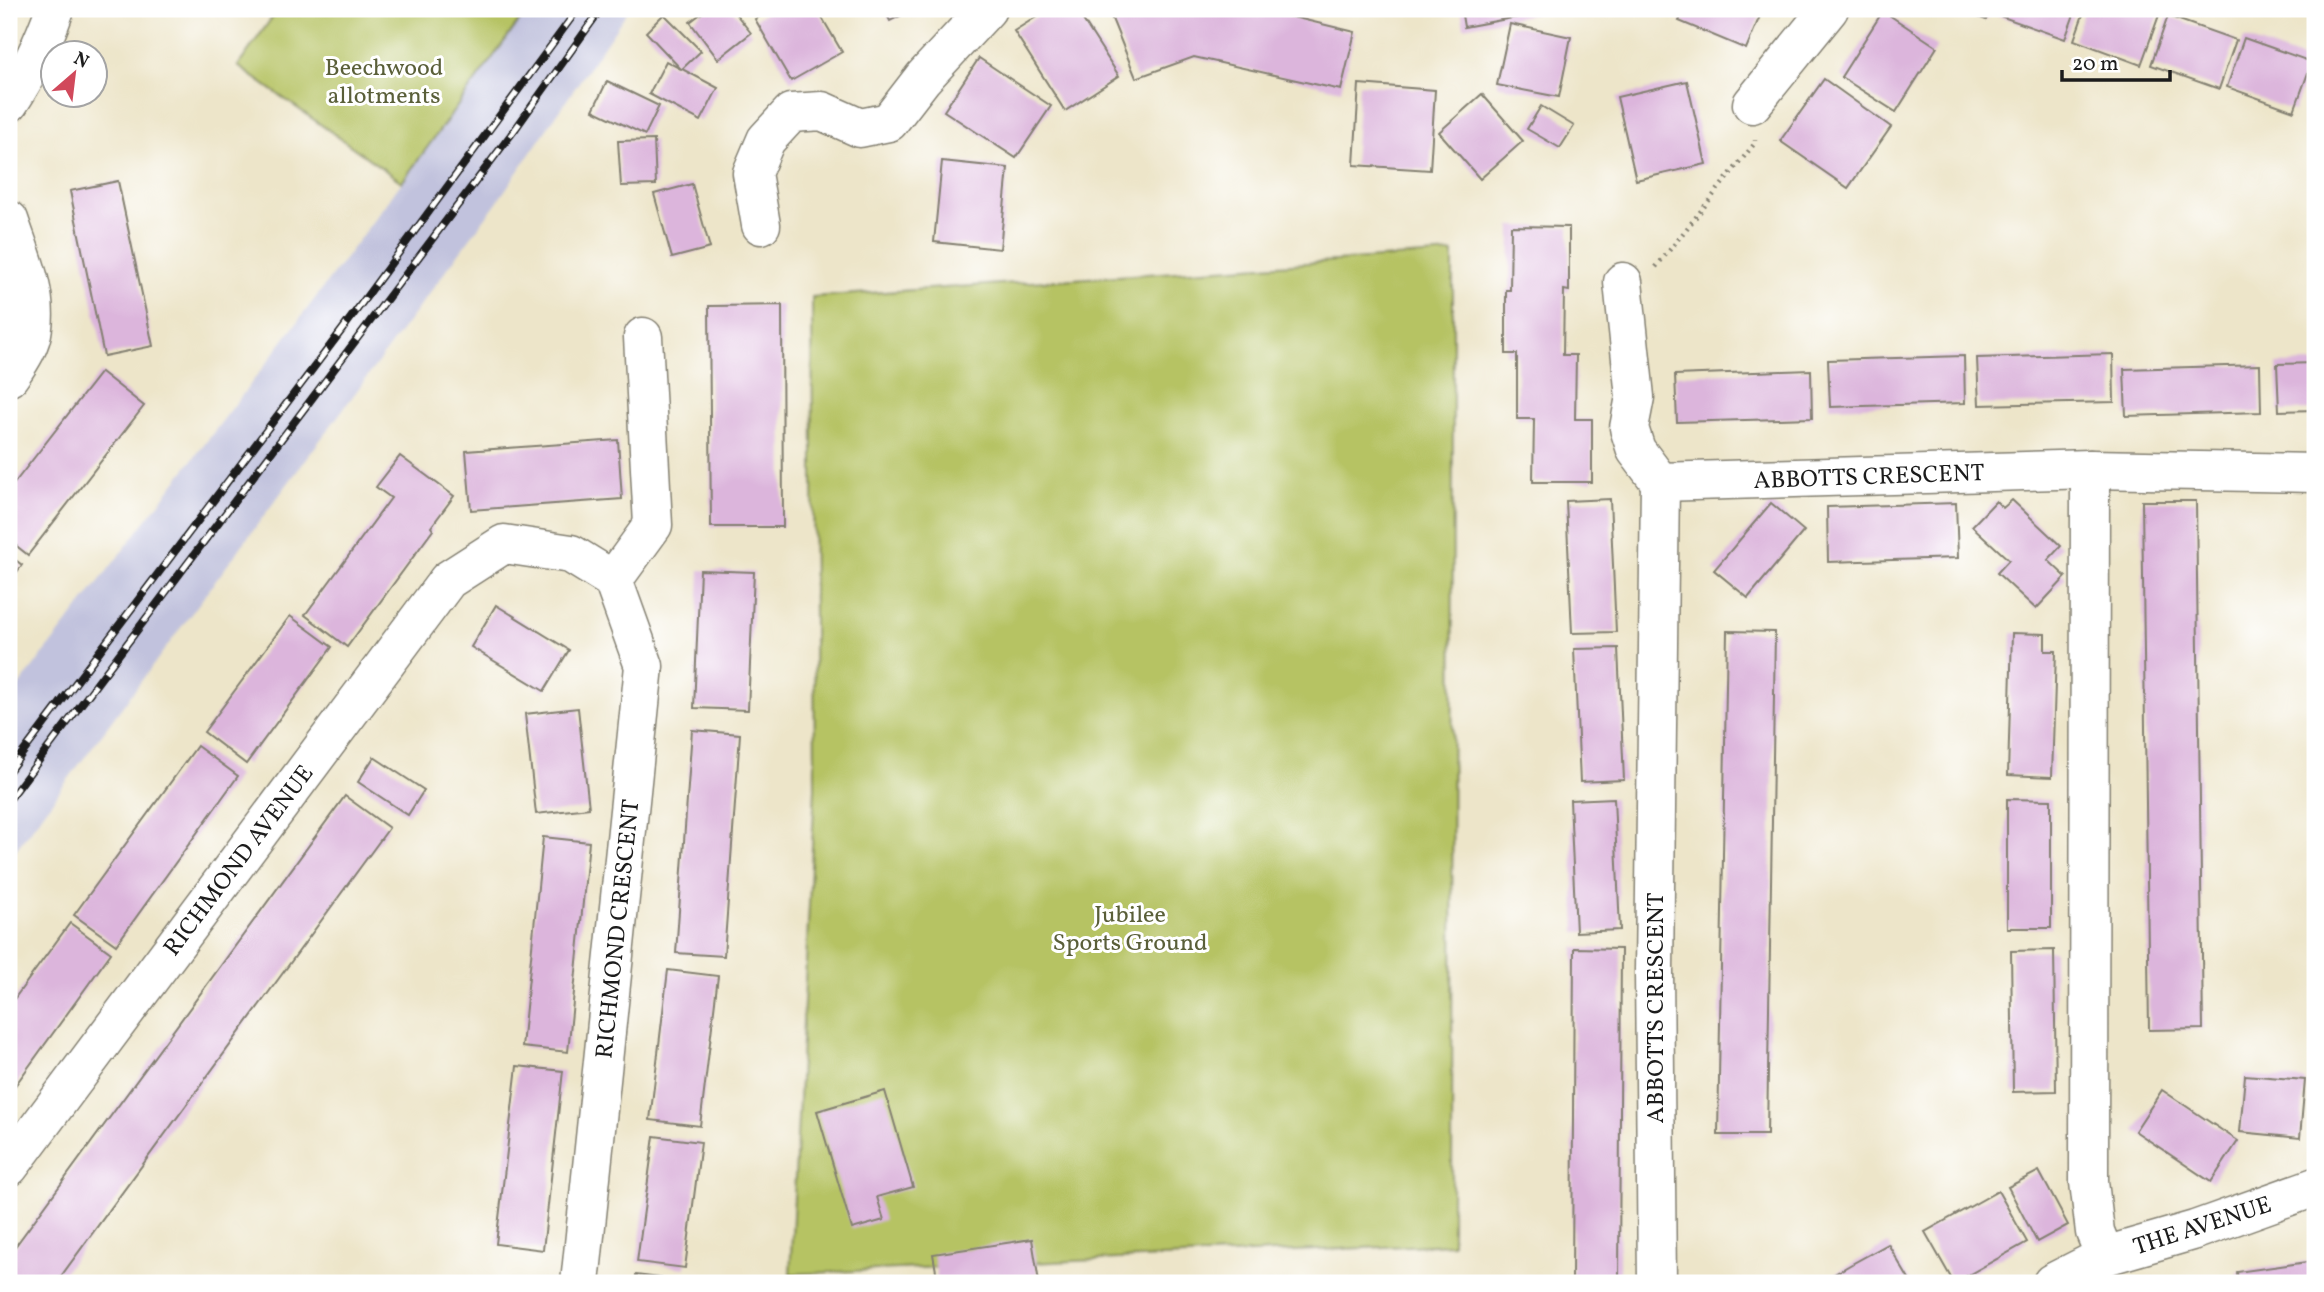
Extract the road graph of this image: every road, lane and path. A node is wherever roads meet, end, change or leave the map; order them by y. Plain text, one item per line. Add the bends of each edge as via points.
1 (55, 9) edge
2 (987, 9) edge
3 (1829, 9) edge
4 (9, 103) edge
5 (1752, 104) dead end
6 (1755, 143) dead end
7 (9, 220) edge
8 (761, 225) dead end
9 (1638, 277) joint
10 (643, 338) dead end
11 (9, 377) edge
12 (2090, 469) junction
13 (2315, 473) edge
14 (1660, 482) junction
15 (613, 580) junction
16 (9, 1167) edge
17 (2315, 1187) edge
18 (2105, 1256) junction
19 (580, 1283) edge
20 (1657, 1283) edge
21 (2052, 1283) edge

1 - 4 street via 44,42
2 - 8 street via 889,122 860,128 822,111 791,113 766,140 752,173
3 - 5 street
6 - 9 path
7 - 11 street via 32,300 33,328 26,351
9 - 14 street via 1635,397 1629,428 1636,450
10 - 15 street via 653,525
12 - 13 street, ABBOTTS CRESCENT
12 - 14 street, ABBOTTS CRESCENT
12 - 18 street via 2089,1182 2095,1232
14 - 20 street, ABBOTTS CRESCENT via 1654,971
15 - 16 street, RICHMOND AVENUE via 571,554 504,544 448,580
15 - 19 street, RICHMOND CRESCENT via 644,666
17 - 18 street, THE AVENUE
18 - 21 street, THE AVENUE

